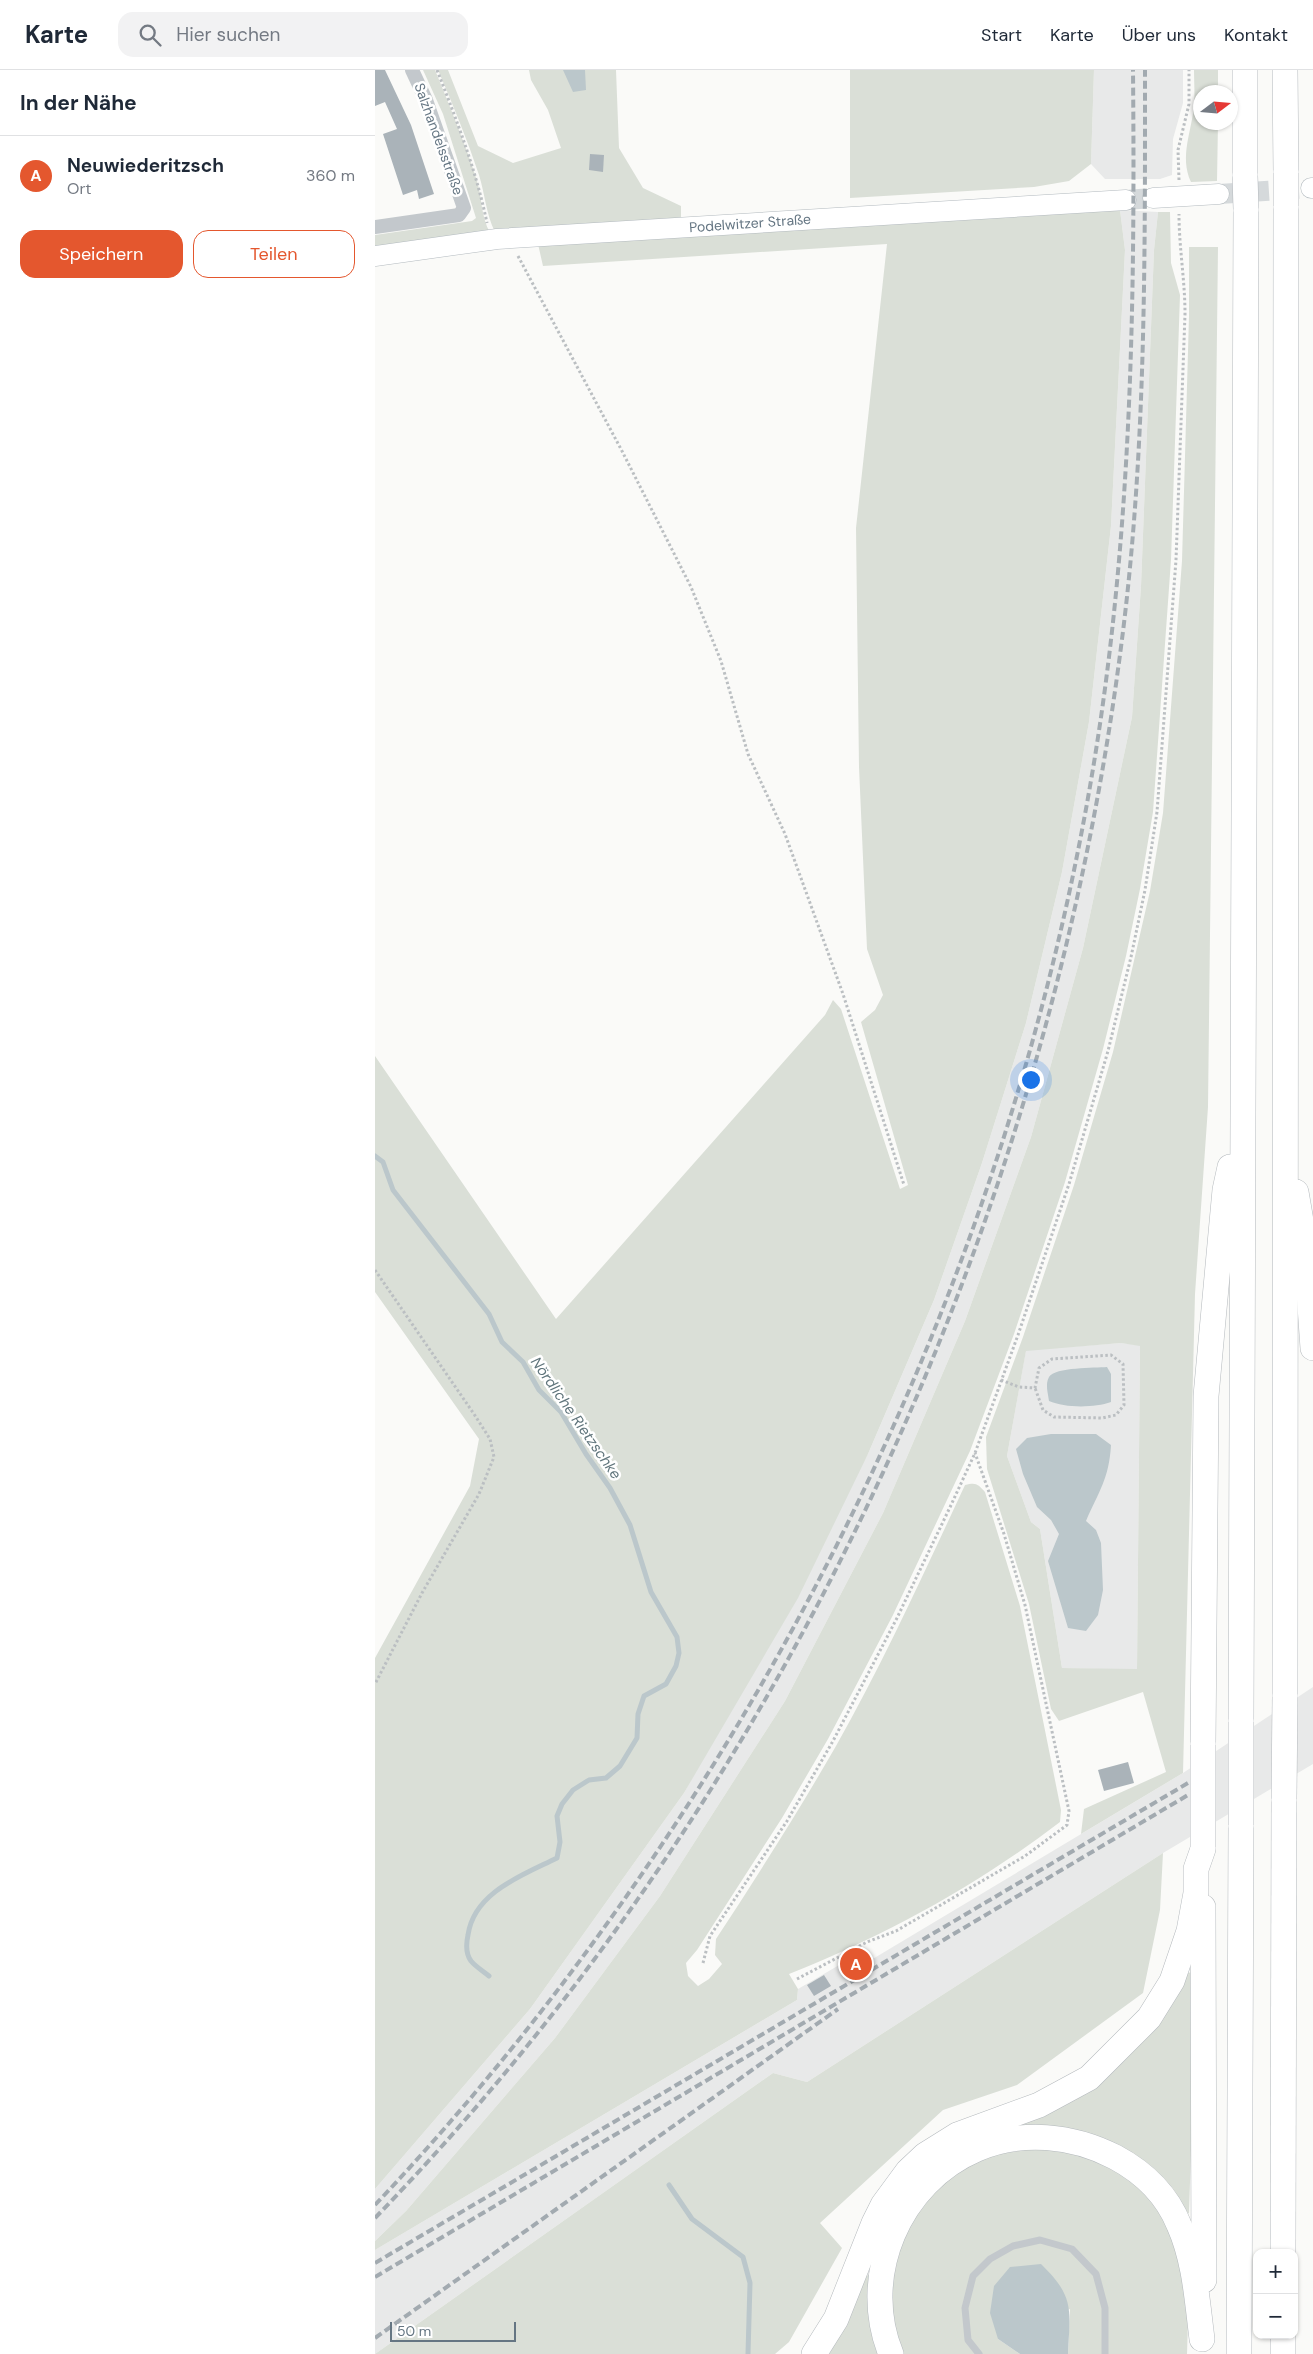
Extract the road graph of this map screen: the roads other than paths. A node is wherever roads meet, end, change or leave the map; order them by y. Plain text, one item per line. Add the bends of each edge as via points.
1 (413, 70) edge
2 (1245, 70) edge
3 (1285, 70) edge
4 (1219, 194) tunnel mouth
5 (1153, 198) tunnel mouth
6 (1126, 200) tunnel mouth
7 (375, 227) edge
8 (375, 256) edge
9 (1241, 1113) junction
10 (1285, 1133) junction
11 (1313, 1348) edge
12 (1203, 1848) junction
13 (1283, 2249) edge
14 (1283, 2339) edge
15 (1201, 2347) edge
16 (814, 2354) edge
17 (891, 2354) edge
18 (979, 2354) edge
19 (1105, 2354) edge
20 (1239, 2354) edge
21 (1283, 2354) edge

1 - 7 street, Salzhandelsstraße via 464,208 459,215
2 - 9 highway, bridge
3 - 10 highway, bridge
4 - 5 street
6 - 8 street, Podelwitzer Straße via 503,238
9 - 12 highway, bridge via 1225,1190 1206,1396
9 - 20 highway, bridge
10 - 11 highway via 1306,1250
10 - 13 highway, bridge
12 - 15 highway via 1205,2256
12 - 16 highway via 1196,1869 1196,1893 1189,1931 1172,1981 1149,2018 1089,2078 1039,2105 957,2135 908,2171 877,2217 836,2319
14 - 21 highway
15 - 17 highway via 1187,2246 1179,2223 1160,2193 1133,2168 1104,2151 1042,2136 996,2142 961,2157 923,2187 901,2215 884,2257 881,2280 882,2325
18 - 19 lane via 968,2340 965,2308 973,2276 990,2259 1013,2246 1040,2240 1072,2249 1095,2274 1105,2308

